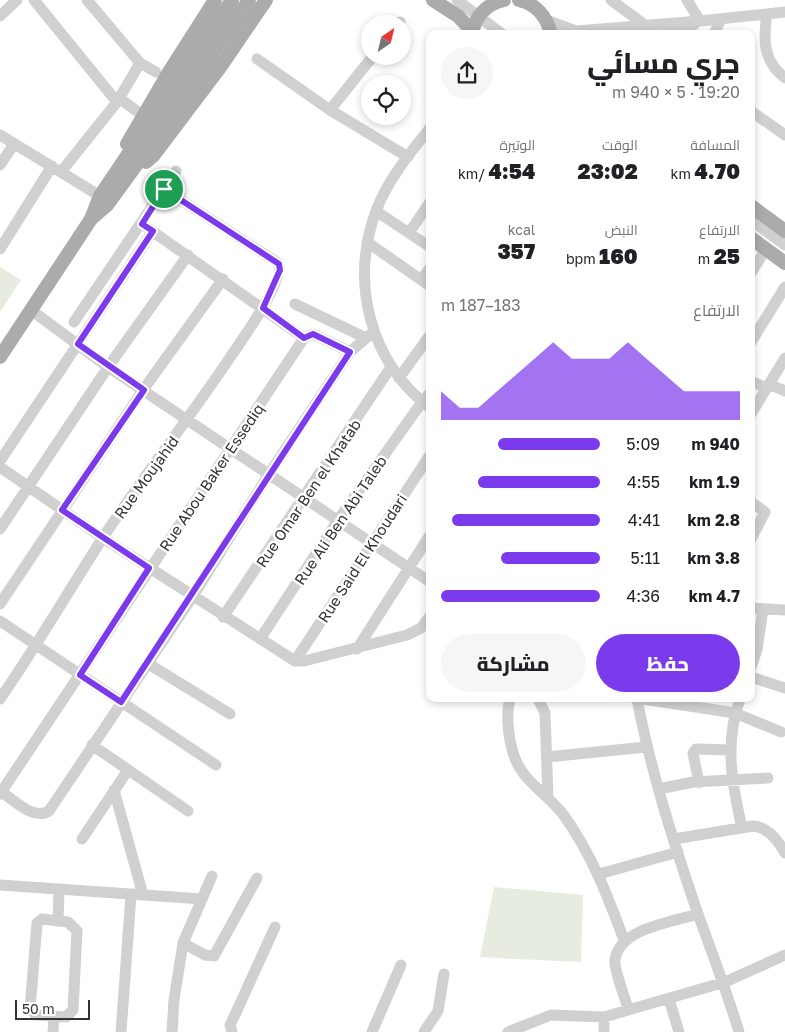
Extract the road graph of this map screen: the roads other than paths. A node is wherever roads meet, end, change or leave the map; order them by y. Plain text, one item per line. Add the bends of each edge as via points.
1 (17, 0) edge
2 (34, 0) edge
3 (87, 0) edge
4 (215, 0) edge
5 (232, 0) edge
6 (249, 0) edge
7 (266, 0) edge
8 (433, 0) edge
9 (457, 0) edge
10 (521, 0) edge
11 (611, 0) edge
12 (687, 0) edge
13 (491, 4) edge
14 (785, 12) edge
15 (767, 14) junction
16 (0, 16) edge
17 (724, 18) junction
18 (546, 20) junction
19 (700, 21) junction
20 (645, 25) junction
21 (470, 30) edge
22 (473, 30) edge
23 (501, 30) edge
24 (550, 30) edge
25 (573, 30) edge
26 (588, 30) edge
27 (679, 30) edge
28 (716, 30) edge
29 (725, 30) edge
30 (257, 59) dead end
31 (140, 63) junction
32 (365, 65) edge
33 (156, 72) dead end
34 (785, 78) edge
35 (118, 100) junction
36 (330, 110) junction
37 (138, 112) dead end
38 (755, 114) edge
39 (426, 134) edge
40 (0, 135) edge
41 (785, 135) edge
42 (14, 144) junction
43 (408, 157) junction
44 (0, 165) edge
45 (129, 165) junction
46 (57, 169) junction
47 (176, 171) dead end
48 (164, 189) junction
49 (100, 196) junction
50 (426, 208) edge
51 (755, 209) edge
52 (376, 211) junction
53 (90, 219) junction
54 (755, 223) edge
55 (142, 224) junction
56 (153, 231) junction
57 (785, 231) edge
58 (409, 233) junction
59 (755, 241) edge
60 (367, 242) junction
61 (426, 244) edge
62 (785, 245) edge
63 (0, 248) edge
64 (766, 249) junction
65 (188, 255) junction
66 (785, 263) edge
67 (755, 267) edge
68 (223, 279) junction
69 (425, 283) edge
70 (785, 287) edge
71 (295, 304) dead end
72 (263, 308) junction
73 (31, 310) junction
74 (74, 322) dead end
75 (370, 335) junction
76 (755, 336) edge
77 (304, 338) junction
78 (426, 341) edge
79 (78, 344) junction
80 (2, 349) edge
81 (350, 352) junction
82 (785, 358) edge
83 (108, 367) junction
84 (391, 368) junction
85 (399, 378) junction
86 (755, 382) edge
87 (767, 386) junction
88 (144, 390) junction
89 (785, 391) edge
90 (426, 400) edge
91 (426, 402) edge
92 (755, 407) edge
93 (188, 420) junction
94 (230, 449) junction
95 (426, 461) edge
96 (0, 462) edge
97 (0, 467) edge
98 (269, 474) junction
99 (29, 486) junction
100 (305, 498) junction
101 (755, 505) edge
102 (62, 510) junction
103 (338, 520) junction
104 (0, 530) edge
105 (755, 531) edge
106 (103, 538) junction
107 (426, 541) edge
108 (372, 543) junction
109 (149, 568) junction
110 (409, 568) junction
111 (426, 579) edge
112 (193, 596) junction
113 (0, 604) edge
114 (784, 607) edge
115 (757, 608) edge
116 (223, 617) junction
117 (0, 621) edge
118 (426, 621) edge
119 (260, 639) junction
120 (37, 645) junction
121 (357, 648) junction
122 (755, 655) edge
123 (295, 661) junction
124 (147, 663) junction
125 (80, 675) junction
126 (755, 678) edge
127 (785, 688) edge
128 (0, 700) edge
129 (121, 702) junction
130 (510, 702) edge
131 (540, 702) edge
132 (638, 702) edge
133 (662, 702) edge
134 (739, 702) edge
135 (734, 713) junction
136 (230, 714) dead end
137 (781, 732) dead end
138 (92, 746) junction
139 (646, 747) junction
140 (730, 750) junction
141 (547, 757) junction
142 (216, 764) dead end
143 (128, 770) junction
144 (768, 778) dead end
145 (731, 781) junction
146 (699, 783) junction
147 (659, 789) junction
148 (114, 790) junction
149 (0, 792) edge
150 (548, 798) junction
151 (188, 811) dead end
152 (742, 828) junction
153 (674, 838) junction
154 (82, 839) dead end
155 (678, 852) junction
156 (785, 853) edge
157 (599, 874) junction
158 (212, 876) dead end
159 (257, 878) dead end
160 (0, 885) edge
161 (59, 890) junction
162 (137, 895) junction
163 (202, 899) junction
164 (698, 914) junction
165 (58, 920) junction
166 (275, 927) dead end
167 (624, 940) junction
168 (183, 943) junction
169 (785, 955) edge
170 (401, 965) dead end
171 (444, 974) dead end
172 (725, 982) junction
173 (669, 999) junction
174 (628, 1009) junction
175 (54, 1017) junction
176 (604, 1017) junction
177 (522, 1029) edge
178 (53, 1032) edge
179 (121, 1032) edge
180 (172, 1032) edge
181 (232, 1032) edge
182 (372, 1032) edge
183 (424, 1032) edge
184 (508, 1032) edge
185 (604, 1032) edge
186 (679, 1032) edge
187 (739, 1032) edge

1 - 16 street
2 - 35 street
3 - 31 street
4 - 45 main road via 133,132
5 - 45 main road
6 - 45 main road
7 - 45 main road via 158,150 148,161
8 - 21 main road via 458,16
9 - 13 street
10 - 18 main road via 536,8
11 - 20 street
12 - 19 street
13 - 22 main road
13 - 23 street
14 - 15 street
15 - 17 street
15 - 34 street via 764,37 769,60 774,70
17 - 19 street
17 - 28 street
17 - 29 street
18 - 24 main road
18 - 25 street
19 - 20 street
19 - 27 street
20 - 26 street
30 - 36 street
31 - 33 street
31 - 35 street
32 - 36 street
35 - 37 street
35 - 46 street
36 - 43 street
38 - 41 street
39 - 43 street
40 - 42 street
42 - 44 street
42 - 46 street
43 - 52 street
45 - 49 main road
45 - 53 main road via 110,201
46 - 49 street
46 - 63 street
47 - 48 street
48 - 55 street
48 - 72 street, Rue Moujahid via 279,264 280,270
49 - 53 main road
50 - 58 street
51 - 57 main road
52 - 58 street
52 - 60 street
53 - 73 main road
54 - 62 street
55 - 56 street
55 - 74 street
56 - 65 street
56 - 79 street
58 - 61 street
59 - 64 main road
60 - 69 street
60 - 75 street via 364,281
64 - 66 main road
64 - 67 street
65 - 68 street
65 - 83 street
68 - 72 street
68 - 88 street
70 - 76 street
71 - 75 street
72 - 77 street
72 - 93 street, Rue Moujahid
73 - 79 street
73 - 80 main road
75 - 81 street
75 - 84 street
77 - 81 street via 313,334
77 - 94 street, Rue Abou Baker Essediq
78 - 85 street
79 - 83 street
79 - 96 street
81 - 98 street
82 - 87 street
83 - 88 street
83 - 99 street
84 - 85 street
84 - 100 street, Rue Omar Ben el Khatab
85 - 90 street
86 - 87 street
87 - 89 street
87 - 92 street
88 - 93 street
88 - 102 street
91 - 103 street, Rue Ali Ben Abi Taleb
93 - 94 street
93 - 106 street, Rue Moujahid
94 - 98 street
94 - 109 street, Rue Abou Baker Essediq
95 - 108 street, Rue Said El Khoudari
97 - 99 street
98 - 100 street
98 - 112 street
99 - 102 street
99 - 104 street
100 - 103 street
100 - 116 street, Rue Omar Ben el Khatab
101 - 105 street via 765,512
102 - 106 street
102 - 113 street
103 - 108 street
103 - 119 street, Rue Ali Ben Abi Taleb
106 - 109 street
106 - 120 street, Rue Moujahid
107 - 110 street
108 - 110 street
108 - 123 street, Rue Said El Khoudari
109 - 112 street
109 - 125 street, Rue Abou Baker Essediq
110 - 111 street
110 - 121 street
112 - 116 street
112 - 124 street
114 - 115 street
115 - 122 street
116 - 119 street
117 - 120 street
118 - 121 street via 416,632
119 - 123 street
120 - 125 street
120 - 128 street, Rue Moujahid
121 - 123 street
124 - 129 street
124 - 136 street
125 - 129 street
125 - 149 street, Rue Abou Baker Essediq
126 - 127 street
129 - 138 street
129 - 142 street
130 - 150 street via 508,717 515,759
131 - 141 street via 545,713
132 - 139 street
133 - 135 street
134 - 135 street
135 - 137 street
135 - 140 street
138 - 143 street
138 - 149 street via 49,811 33,813
139 - 141 street
139 - 147 street
140 - 145 street
140 - 146 street via 696,750 693,753
141 - 150 street
143 - 148 street
143 - 151 street
144 - 145 street
145 - 146 street
145 - 152 street
146 - 147 street
147 - 153 street
148 - 154 street
148 - 162 street
150 - 157 street via 571,826
152 - 153 street
152 - 156 street via 753,826 767,830
153 - 155 street
155 - 157 street
155 - 164 street
157 - 167 street
158 - 163 street
159 - 168 street via 214,956 205,956
160 - 161 street
161 - 162 street
161 - 165 street
162 - 163 street
162 - 179 street
163 - 168 street
164 - 167 street via 636,933
164 - 172 street
165 - 175 street via 72,924 77,935 73,1010 68,1017
165 - 175 street via 42,919 37,923 30,1009 36,1014
166 - 181 street via 230,1025
167 - 174 street via 615,961
168 - 180 street
169 - 172 street
170 - 182 street
171 - 183 street via 438,1011
172 - 173 street
172 - 187 street
173 - 174 street
173 - 186 street
174 - 176 street
175 - 178 street
176 - 177 street via 551,1015
176 - 185 street
177 - 184 street

